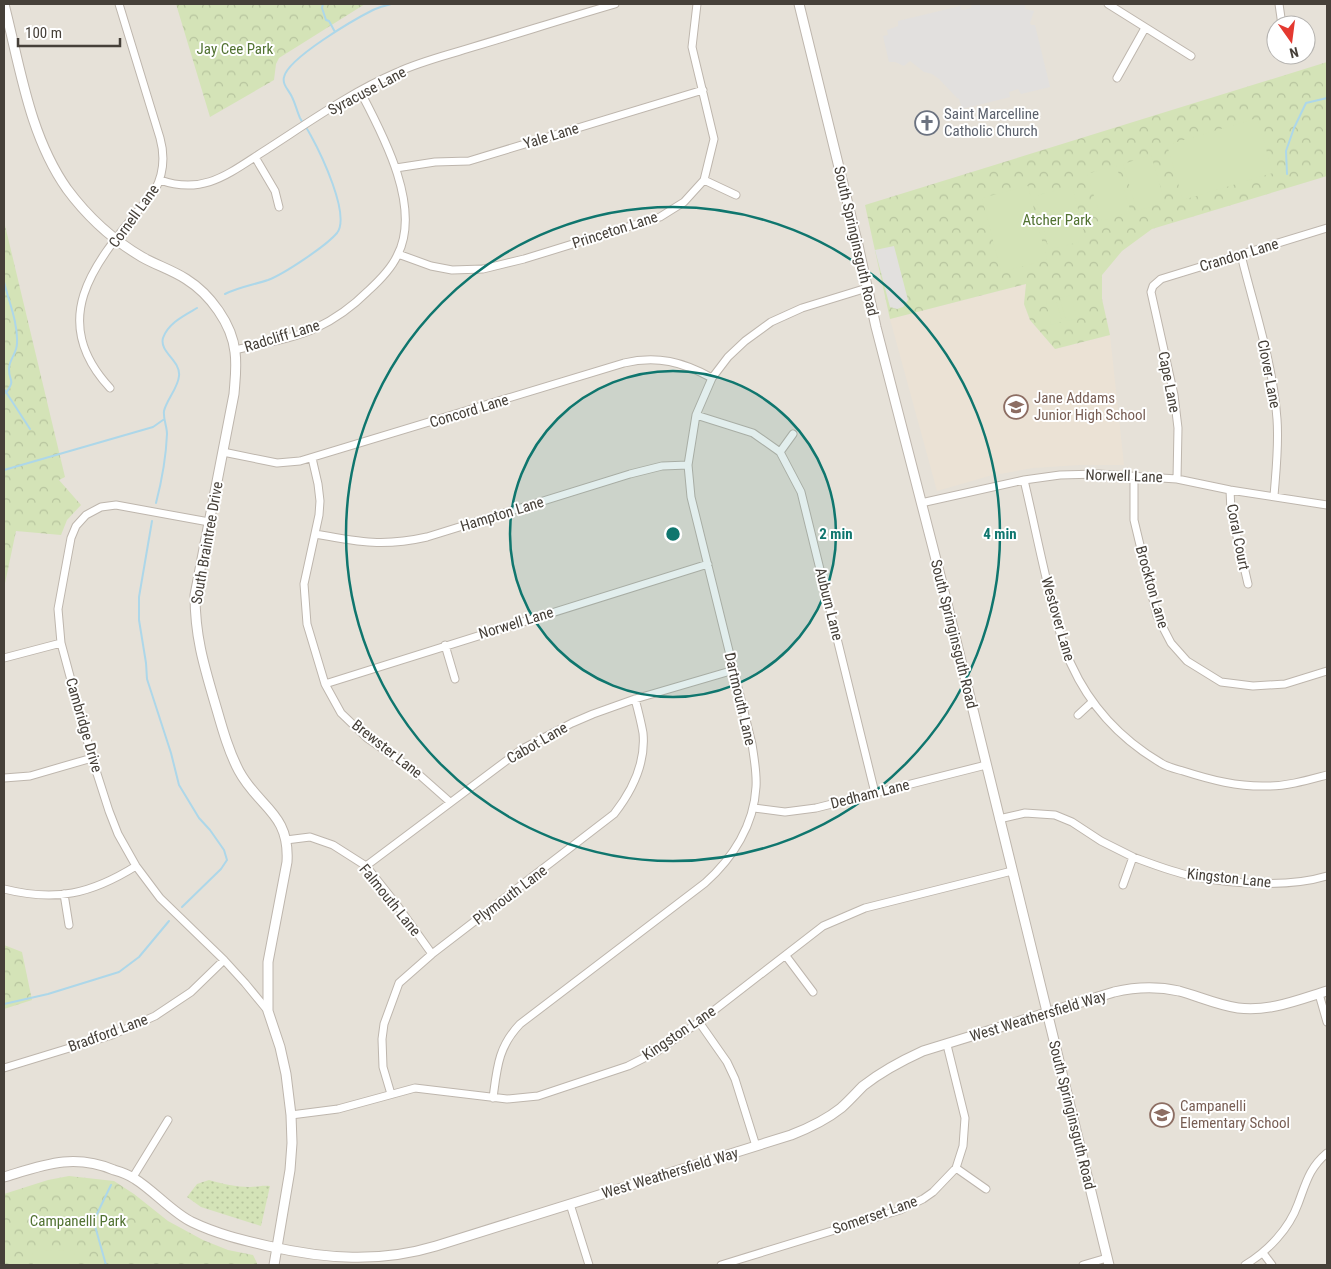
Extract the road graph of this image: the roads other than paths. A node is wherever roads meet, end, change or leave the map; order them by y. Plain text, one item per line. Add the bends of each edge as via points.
1 (4, 4) edge
2 (119, 4) edge
3 (615, 4) edge
4 (697, 4) edge
5 (799, 4) edge
6 (1108, 4) edge
7 (1145, 28) junction
8 (1191, 56) dead end
9 (1117, 78) dead end
10 (703, 90) junction
11 (360, 91) junction
12 (255, 158) junction
13 (396, 168) junction
14 (160, 180) junction
15 (704, 180) junction
16 (736, 195) dead end
17 (279, 207) dead end
18 (1327, 228) edge
19 (116, 239) junction
20 (398, 254) junction
21 (1241, 254) junction
22 (1153, 286) joint
23 (867, 288) junction
24 (235, 350) junction
25 (712, 378) junction
26 (110, 388) dead end
27 (696, 415) junction
28 (793, 434) dead end
29 (223, 452) junction
30 (780, 452) junction
31 (312, 458) junction
32 (688, 465) junction
33 (1134, 477) junction
34 (1176, 478) junction
35 (1024, 480) junction
36 (1230, 490) junction
37 (1274, 496) junction
38 (921, 503) junction
39 (1327, 505) edge
40 (209, 522) junction
41 (315, 534) junction
42 (708, 564) junction
43 (1248, 584) dead end
44 (61, 643) junction
45 (445, 645) junction
46 (4, 658) edge
47 (734, 670) junction
48 (1327, 671) edge
49 (455, 679) dead end
50 (325, 684) junction
51 (636, 699) junction
52 (1092, 702) junction
53 (1078, 715) dead end
54 (92, 758) junction
55 (986, 766) junction
56 (1327, 775) edge
57 (4, 778) edge
58 (875, 793) junction
59 (450, 802) junction
60 (754, 808) junction
61 (999, 819) junction
62 (286, 840) junction
63 (1133, 858) junction
64 (136, 866) junction
65 (366, 866) junction
66 (1012, 871) junction
67 (1327, 876) edge
68 (1123, 885) dead end
69 (4, 890) edge
70 (64, 894) junction
71 (69, 925) dead end
72 (432, 954) junction
73 (786, 956) junction
74 (224, 960) junction
75 (813, 992) dead end
76 (1323, 993) edge
77 (268, 1011) junction
78 (1046, 1012) junction
79 (700, 1022) junction
80 (1327, 1022) edge
81 (947, 1045) junction
82 (4, 1068) edge
83 (391, 1094) junction
84 (493, 1098) junction
85 (291, 1115) junction
86 (168, 1120) dead end
87 (756, 1146) junction
88 (1327, 1154) edge
89 (956, 1168) junction
90 (4, 1177) edge
91 (134, 1178) junction
92 (986, 1189) dead end
93 (570, 1204) junction
94 (277, 1248) junction
95 (1263, 1253) junction
96 (1108, 1261) edge
97 (274, 1265) edge
98 (589, 1265) edge
99 (721, 1265) edge
100 (1083, 1265) edge
101 (1245, 1265) edge
102 (1272, 1265) edge

1 - 19 street, South Braintree Drive via 34,120 47,156 77,202
2 - 14 street, Cornell Lane via 160,138 163,161
3 - 11 street, Syracuse Lane via 418,65
4 - 10 street, Princeton Lane via 692,47
5 - 23 street, South Springinsguth Road
6 - 7 street
7 - 8 street
7 - 9 street
10 - 13 street, Yale Lane via 469,161
10 - 15 street, Princeton Lane via 714,140
11 - 12 street, Syracuse Lane
11 - 13 street, Radcliff Lane
12 - 14 street, Syracuse Lane via 207,184 185,186
12 - 17 street via 275,191
13 - 20 street, Radcliff Lane via 405,230
14 - 19 street, Cornell Lane
15 - 16 street
15 - 20 street, Princeton Lane via 684,202 660,217 499,266 452,270
18 - 21 street, Crandon Lane
19 - 24 street, South Braintree Drive via 202,291 221,316
19 - 26 street, Cornell Lane via 90,276 80,304 79,330 89,360
20 - 24 street, Radcliff Lane via 372,287 330,320 314,329
21 - 22 street, Crandon Lane via 1162,279
21 - 37 street, Clover Lane via 1274,396 1278,446
22 - 34 street, Cape Lane via 1151,292 1174,395 1178,428
23 - 25 street, Dartmouth Lane via 802,308 771,322 738,346
23 - 38 street, South Springinsguth Road
24 - 29 street, South Braintree Drive via 236,371
25 - 27 street, Dartmouth Lane
25 - 31 street, Concord Lane via 669,360 631,361
27 - 30 street, Auburn Lane via 754,433
27 - 32 street, Dartmouth Lane
28 - 30 street
29 - 31 street, Concord Lane via 277,463
29 - 40 street, South Braintree Drive
30 - 58 street, Auburn Lane via 801,492
31 - 41 street, Brewster Lane via 320,501
32 - 41 street, Hampton Lane via 662,466 630,474 402,542 377,544
32 - 42 street, Dartmouth Lane via 691,497
33 - 34 street, Norwell Lane
33 - 35 street, Norwell Lane via 1060,475
33 - 48 street, Brockton Lane via 1134,520 1154,606 1165,633 1187,661 1221,682 1253,686 1285,684
34 - 36 street, Norwell Lane
35 - 38 street, Norwell Lane
35 - 52 street, Westover Lane via 1061,637 1071,664
36 - 37 street, Norwell Lane
36 - 43 street, Coral Court via 1231,511
37 - 39 street, Norwell Lane
38 - 55 street, South Springinsguth Road
40 - 44 street, Cambridge Drive via 116,505 100,507 86,515 76,526 70,547 58,609
40 - 62 street, South Braintree Drive via 195,595 200,655 233,758 248,786 279,821
41 - 50 street, Brewster Lane via 304,584 310,639
42 - 45 street, Norwell Lane
42 - 47 street, Dartmouth Lane
44 - 46 street
44 - 54 street, Cambridge Drive
45 - 49 street
45 - 50 street, Norwell Lane
47 - 51 street, Cabot Lane
47 - 60 street, Dartmouth Lane via 753,752
50 - 59 street, Brewster Lane via 341,713 367,738 415,771
51 - 59 street, Cabot Lane via 572,723 522,749
51 - 72 street, Plymouth Lane via 643,733 642,758 634,786 617,810
52 - 53 street
52 - 56 street, Westover Lane via 1118,731 1163,764 1203,778 1240,786 1267,786 1294,784
54 - 57 street via 30,776
54 - 64 street, Cambridge Drive via 118,834
55 - 58 street, Dedham Lane
55 - 61 street, South Springinsguth Road
58 - 60 street, Dedham Lane via 798,811
59 - 65 street, Cabot Lane
60 - 84 street, Dartmouth Lane via 739,843 716,873 514,1030 499,1057
61 - 63 street, Kingston Lane via 1025,813 1055,815
61 - 66 street, South Springinsguth Road
62 - 65 street, Falmouth Lane via 310,837 333,845
62 - 77 street, South Braintree Drive via 287,862 268,962
63 - 67 street, Kingston Lane via 1191,876 1242,882 1288,883
63 - 68 street
64 - 70 street via 92,889
64 - 74 street, Cambridge Drive via 164,903
65 - 72 street, Falmouth Lane
66 - 73 street, Kingston Lane via 865,908 823,926
66 - 78 street, South Springinsguth Road
69 - 70 street via 34,895
70 - 71 street
72 - 83 street, Plymouth Lane via 399,983 384,1024 383,1067
73 - 75 street
73 - 79 street, Kingston Lane
74 - 77 street, Cambridge Drive
74 - 82 street, Bradford Lane via 191,992 155,1016 112,1035
76 - 78 street, West Weathersfield Way via 1281,1006 1250,1009 1225,1006 1168,989 1134,988
76 - 80 street
77 - 85 street, South Braintree Drive via 286,1074
78 - 81 street, West Weathersfield Way
78 - 96 street, South Springinsguth Road
79 - 84 street, Kingston Lane via 656,1052 628,1066 538,1096
79 - 87 street via 735,1079
81 - 87 street, West Weathersfield Way via 895,1064 863,1086 832,1115 812,1127
81 - 89 street, Somerset Lane via 965,1118 964,1146
83 - 84 street, Kingston Lane via 415,1088
83 - 85 street, Kingston Lane via 338,1109
85 - 94 street, South Braintree Drive via 290,1170
86 - 91 street
87 - 93 street, West Weathersfield Way
88 - 95 street via 1307,1177 1287,1224
89 - 92 street
89 - 99 street, Somerset Lane via 933,1192 906,1207
90 - 91 street, West Weathersfield Way via 56,1162 75,1161 102,1165
91 - 94 street, West Weathersfield Way via 190,1222 230,1237
93 - 94 street, West Weathersfield Way via 424,1250 392,1256 338,1257
93 - 98 street
94 - 97 street, South Braintree Drive
95 - 101 street
95 - 102 street
96 - 100 street

